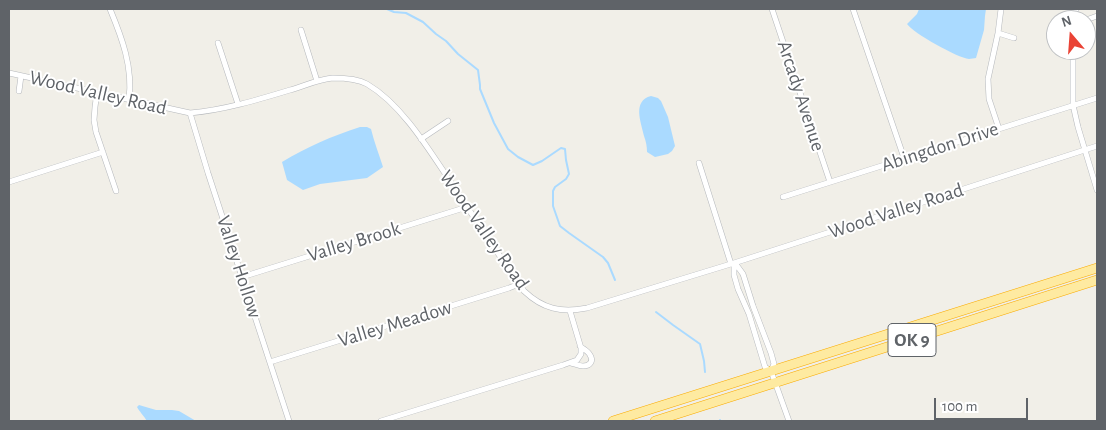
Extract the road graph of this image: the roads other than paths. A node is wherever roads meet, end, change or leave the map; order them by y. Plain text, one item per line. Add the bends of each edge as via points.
1 (110, 9) edge
2 (772, 9) edge
3 (853, 9) edge
4 (1001, 9) edge
5 (301, 30) dead end
6 (998, 33) junction
7 (1014, 38) dead end
8 (218, 43) dead end
9 (1073, 60) edge
10 (9, 73) edge
11 (21, 76) junction
12 (317, 82) junction
13 (19, 91) dead end
14 (97, 92) junction
15 (1097, 98) edge
16 (129, 99) junction
17 (238, 104) junction
18 (1073, 106) junction
19 (190, 113) junction
20 (448, 121) dead end
21 (998, 129) junction
22 (421, 139) junction
23 (1097, 146) edge
24 (1085, 150) junction
25 (103, 152) junction
26 (904, 158) junction
27 (699, 163) dead end
28 (9, 182) edge
29 (830, 182) junction
30 (1097, 190) edge
31 (116, 191) dead end
32 (783, 197) dead end
33 (467, 207) junction
34 (733, 263) junction
35 (1097, 268) edge
36 (242, 277) junction
37 (1097, 280) edge
38 (519, 284) junction
39 (570, 311) junction
40 (580, 346) junction
41 (270, 362) junction
42 (570, 363) junction
43 (771, 371) junction
44 (776, 383) junction
45 (289, 421) edge
46 (381, 421) edge
47 (613, 421) edge
48 (654, 421) edge
49 (789, 421) edge

1 - 16 street via 126,55
2 - 29 street, Arcady Avenue
3 - 26 street
4 - 6 street
5 - 12 street
6 - 7 street
6 - 21 street via 988,79 988,98
8 - 17 street
9 - 18 street
10 - 11 street, Wood Valley Road
11 - 13 street
11 - 14 street, Wood Valley Road
12 - 17 street, Wood Valley Road
12 - 22 street, Wood Valley Road via 333,78 365,83 397,109
14 - 16 street, Wood Valley Road
14 - 25 street via 94,120
15 - 18 street, Abingdon Drive
16 - 19 street, Wood Valley Road
17 - 19 street, Wood Valley Road
18 - 21 street, Abingdon Drive
18 - 24 street
19 - 36 street, Valley Hollow
20 - 22 street
21 - 26 street, Abingdon Drive
22 - 33 street, Wood Valley Road
23 - 24 street, Wood Valley Road
24 - 30 street
24 - 34 street, Wood Valley Road
25 - 28 street
25 - 31 street
26 - 29 street, Abingdon Drive
27 - 34 street
29 - 32 street, Abingdon Drive
33 - 36 street, Valley Brook
33 - 38 street, Wood Valley Road
34 - 39 street, Wood Valley Road
34 - 43 street via 738,289 765,367
34 - 43 street via 742,274 771,353 774,364
35 - 43 highway, OK 9 / OK 9
36 - 41 street, Valley Hollow
37 - 44 highway, OK 9 / OK 9
38 - 39 street, Wood Valley Road via 544,306
38 - 41 street, Valley Meadow
39 - 40 street
40 - 42 street via 580,356
40 - 42 street via 591,356 591,363 583,366
41 - 45 street, Valley Hollow
42 - 46 street
43 - 44 street
43 - 47 highway, OK 9
44 - 48 highway, OK 9
44 - 49 street

